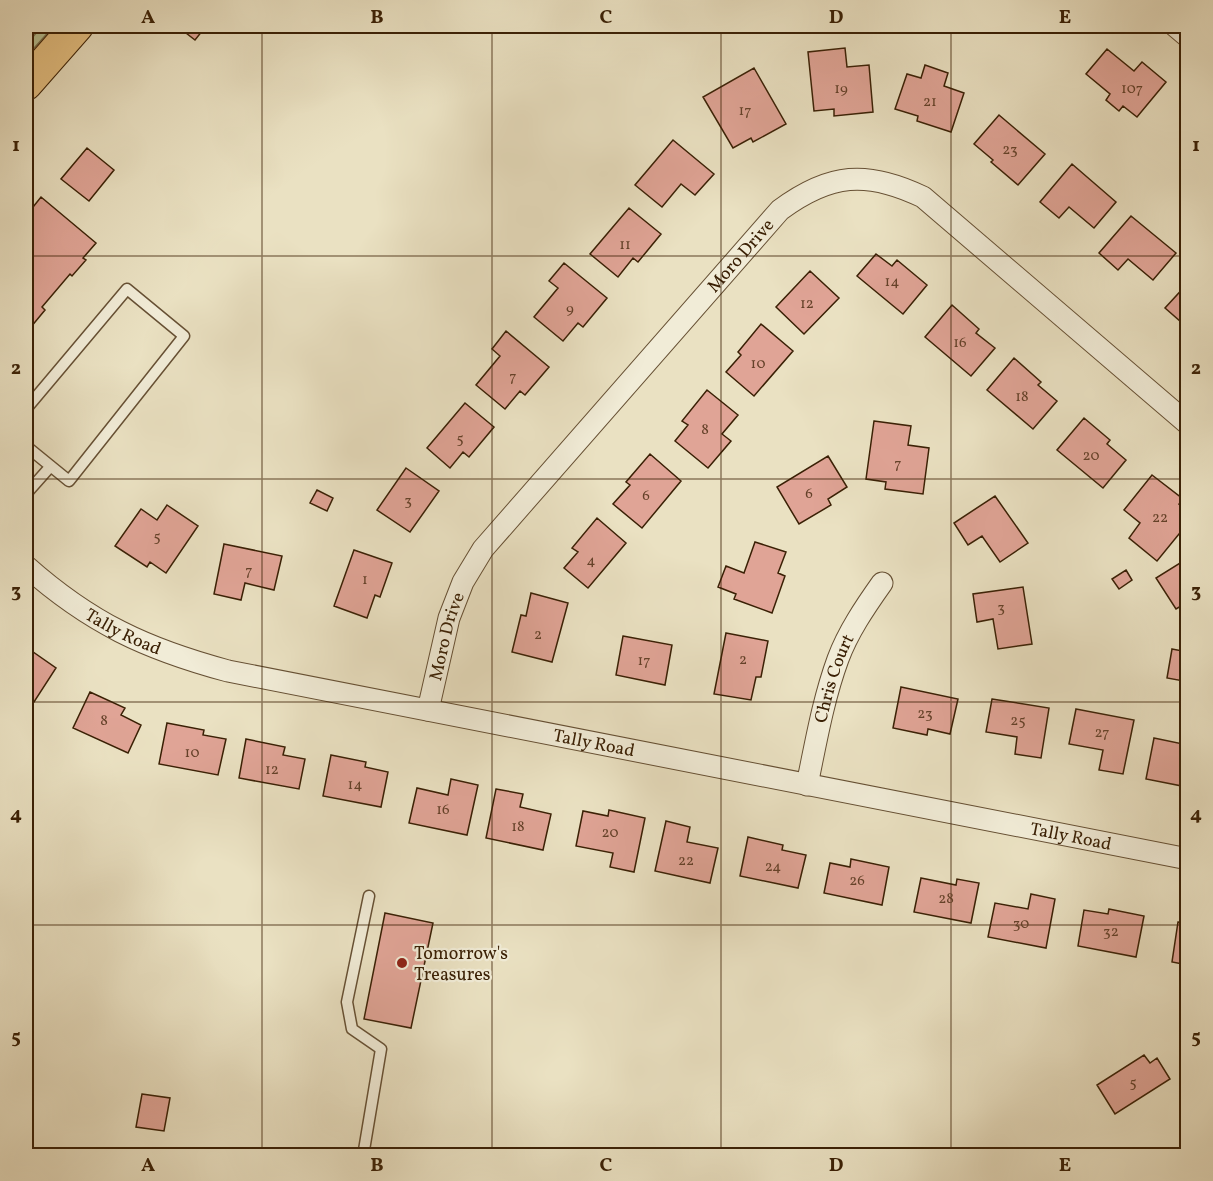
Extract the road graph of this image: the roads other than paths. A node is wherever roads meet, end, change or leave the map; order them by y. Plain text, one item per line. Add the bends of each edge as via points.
1 (77, 26) edge
2 (1174, 26) edge
3 (1188, 37) edge
4 (26, 84) edge
5 (26, 409) edge
6 (1188, 424) edge
7 (26, 446) edge
8 (50, 467) junction
9 (26, 494) edge
10 (26, 566) edge
11 (882, 583) dead end
12 (428, 710) junction
13 (807, 785) junction
14 (1188, 859) edge
15 (369, 896) dead end
16 (363, 1155) edge

1 - 4 main road
2 - 3 street
5 - 8 lane via 127,289 184,336 69,481
6 - 12 street, Moro Drive via 923,197 877,180 826,183 801,194 780,210 483,549 450,618
7 - 8 lane
8 - 9 lane
10 - 12 street, Tally Road via 92,617 178,658
11 - 13 street, Chris Court via 838,657 824,701
12 - 13 street, Tally Road
13 - 14 street, Tally Road
15 - 16 lane via 347,1002 352,1029 381,1049

